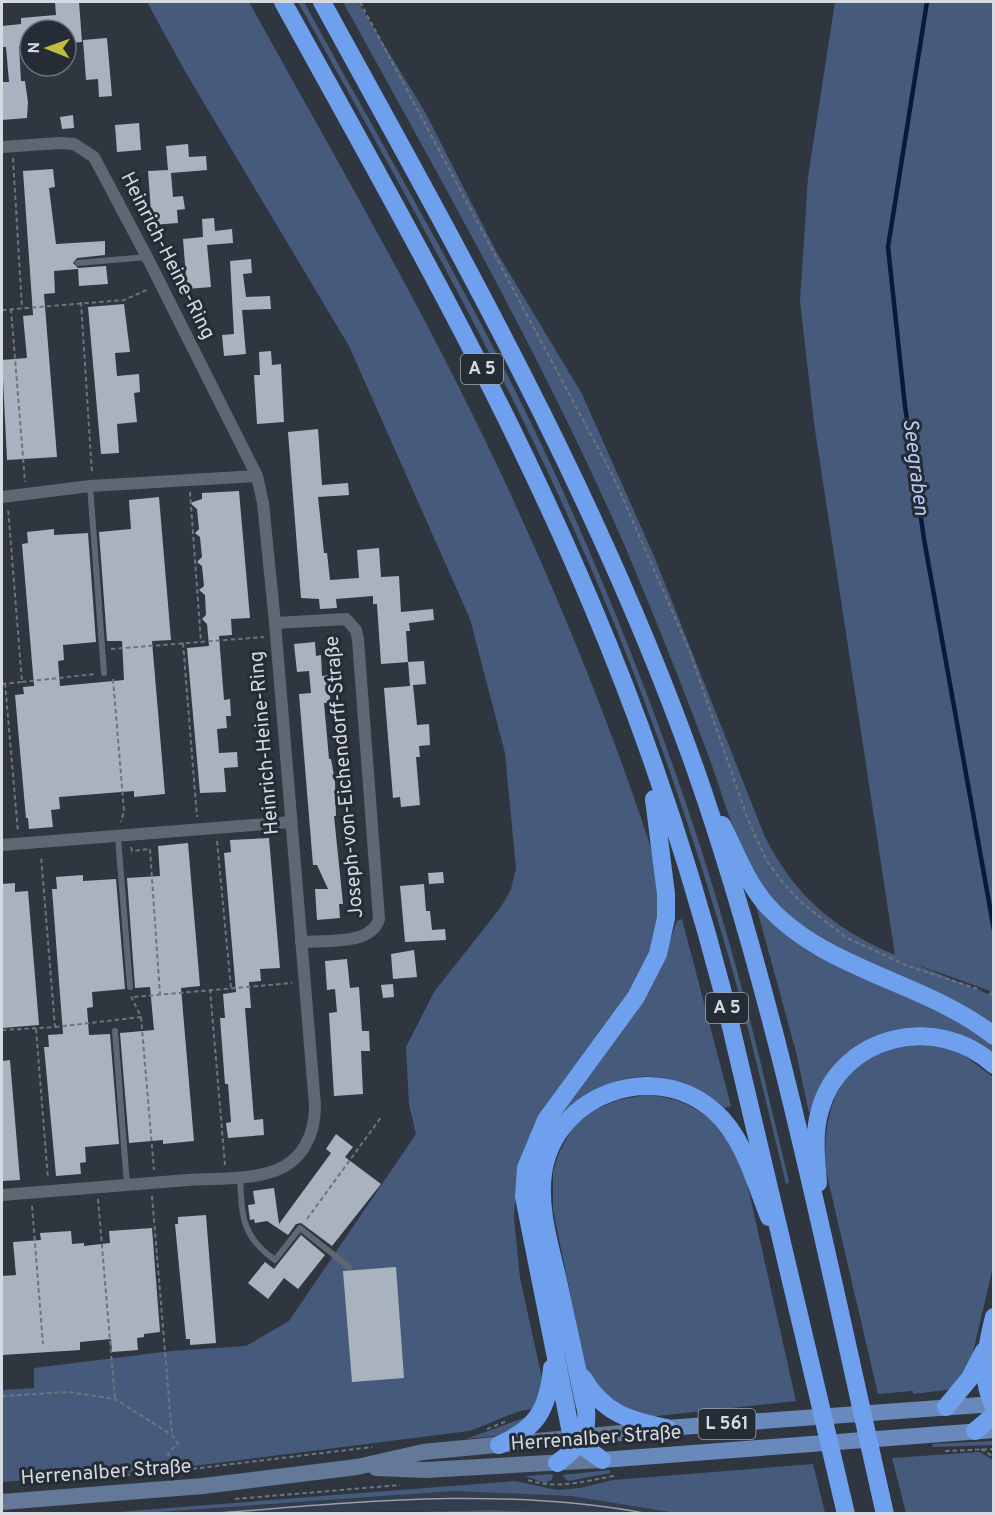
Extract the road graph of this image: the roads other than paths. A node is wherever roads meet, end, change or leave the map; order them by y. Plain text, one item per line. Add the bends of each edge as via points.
1 (283, 2) edge
2 (322, 2) edge
3 (7, 147) edge
4 (147, 257) junction
5 (78, 263) dead end
6 (257, 476) junction
7 (90, 486) junction
8 (4, 497) edge
9 (275, 630) junction
10 (104, 674) road end
11 (647, 753) junction
12 (696, 771) junction
13 (291, 822) junction
14 (118, 837) junction
15 (2, 845) edge
16 (301, 942) junction
17 (130, 987) dead end
18 (115, 1031) dead end
19 (993, 1035) edge
20 (993, 1065) edge
21 (240, 1176) junction
22 (127, 1185) junction
23 (2, 1195) edge
24 (825, 1254) junction
25 (349, 1267) dead end
26 (790, 1268) junction
27 (993, 1317) edge
28 (986, 1347) junction
29 (554, 1351) junction
30 (577, 1366) junction
31 (946, 1407) junction
32 (993, 1407) edge
33 (667, 1428) junction
34 (983, 1437) edge
35 (579, 1440) junction
36 (499, 1445) junction
37 (602, 1460) junction
38 (557, 1463) junction
39 (357, 1467) junction
40 (2, 1502) edge
41 (846, 1514) edge
42 (885, 1514) edge

1 - 11 highway, A 5 via 479,363 594,609
2 - 12 highway, A 5 via 568,462 628,597
3 - 4 street, Heinrich-Heine-Ring via 74,144 93,157
4 - 5 lane
4 - 6 street, Heinrich-Heine-Ring
6 - 7 street
6 - 9 street, Heinrich-Heine-Ring
7 - 8 street
7 - 10 lane
9 - 13 street, Heinrich-Heine-Ring
9 - 16 street, Joseph-von-Eichendorff-Straße via 345,619 356,630 358,640 379,919 367,936
11 - 26 highway, A 5 via 705,925
11 - 29 highway via 666,894 660,946 636,997 546,1120 526,1168 524,1197
12 - 19 highway via 750,881 784,922 820,947 944,1005
12 - 24 highway, A 5 via 763,993
13 - 14 street
13 - 16 street, Heinrich-Heine-Ring
14 - 15 street
14 - 17 lane
16 - 21 street, Heinrich-Heine-Ring via 315,1126 302,1151 276,1171
18 - 22 lane
20 - 24 highway via 955,1040 919,1035 883,1042 850,1061 835,1079 819,1111 815,1148
21 - 22 street, Heinrich-Heine-Ring
21 - 25 lane via 248,1233 257,1247 275,1260 300,1228
22 - 23 street, Heinrich-Heine-Ring
24 - 42 highway, A 5
26 - 30 highway via 744,1154 732,1131 716,1113 684,1091 667,1087 637,1086 606,1093 589,1101 559,1131 543,1173 546,1229
26 - 41 highway, A 5
27 - 28 highway
28 - 31 highway via 966,1384
28 - 32 highway via 986,1375
29 - 35 highway via 567,1418
29 - 36 highway via 549,1392 538,1416 528,1429
30 - 33 highway via 591,1392 611,1412 642,1424
30 - 35 highway via 587,1418
31 - 32 main road, L 561
31 - 33 main road, Herrenalber Straße / L 561
32 - 34 highway
33 - 35 main road, Herrenalber Straße / L 561
34 - 37 main road, Herrenalber Straße / L 561 via 910,1437
35 - 36 main road, Herrenalber Straße / L 561
35 - 37 highway
35 - 38 highway
36 - 39 main road, Herrenalber Straße / L 561 via 423,1452
37 - 38 main road, Herrenalber Straße / L 561
38 - 39 main road, Herrenalber Straße / L 561 via 426,1470
39 - 40 main road, Herrenalber Straße / L 561 via 203,1486

